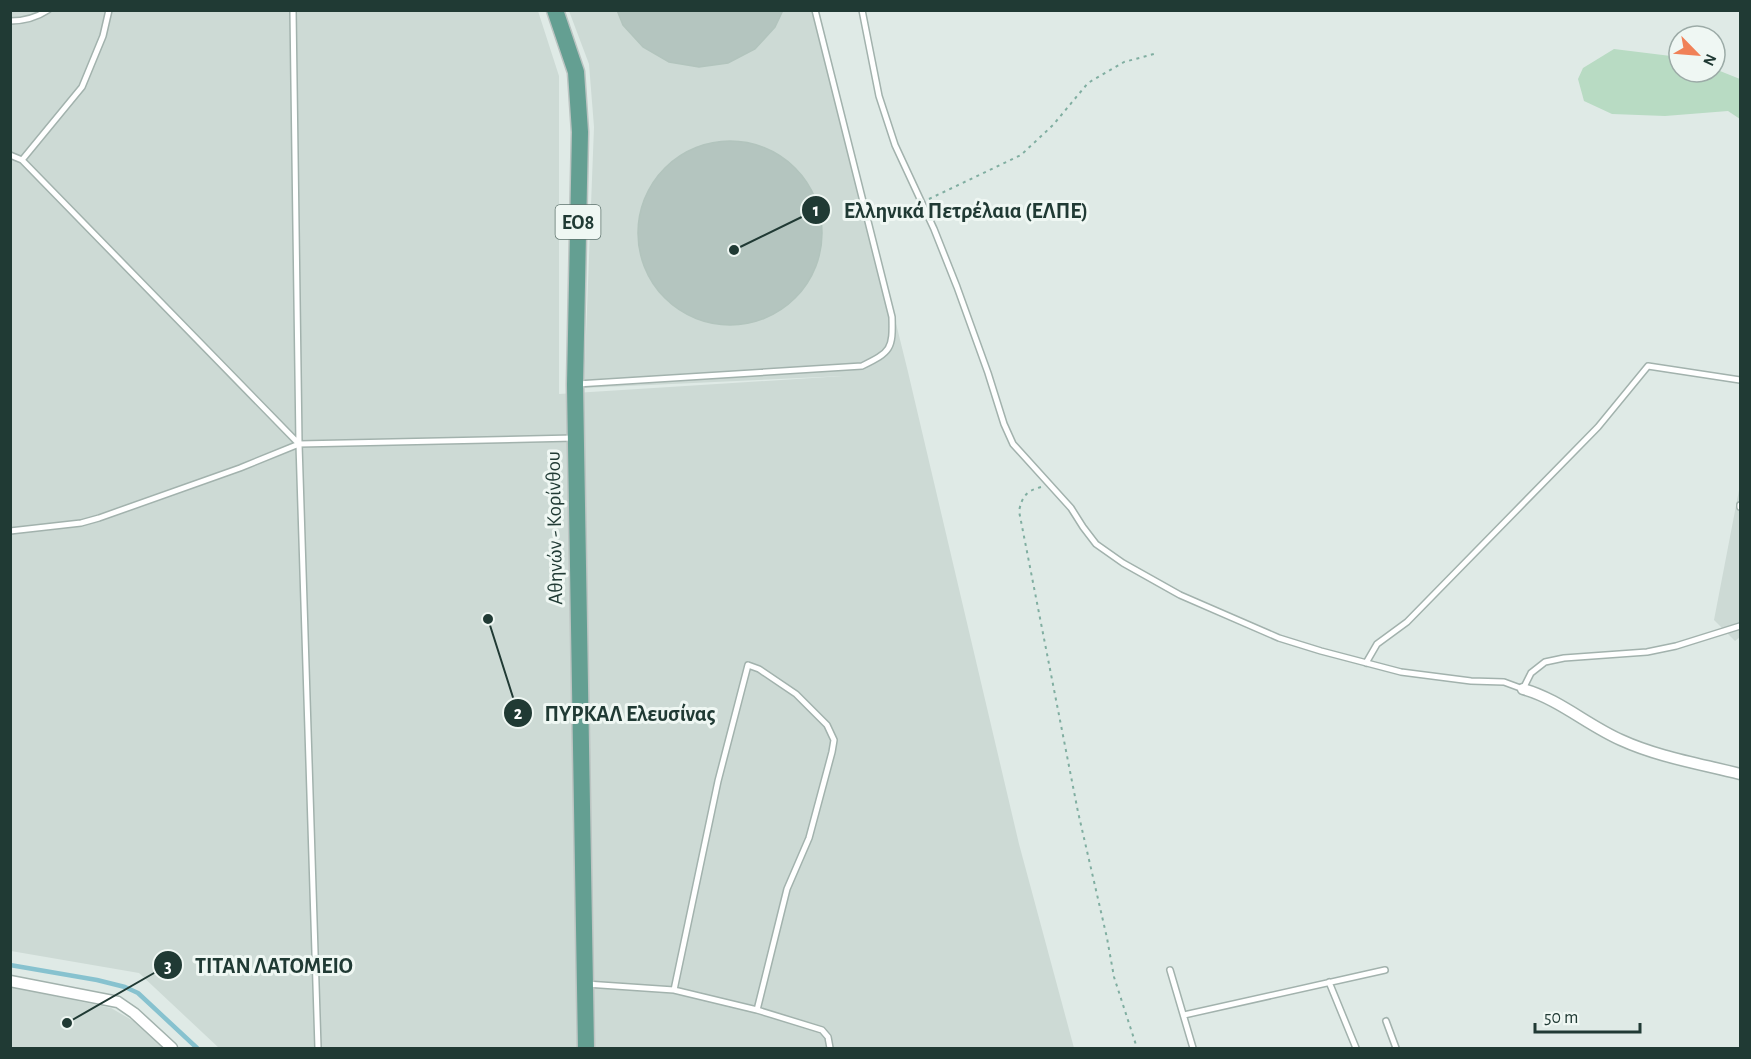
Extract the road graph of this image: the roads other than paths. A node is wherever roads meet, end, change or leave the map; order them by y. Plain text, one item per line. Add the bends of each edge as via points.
1 (48, 10) edge
2 (109, 10) edge
3 (293, 10) edge
4 (555, 10) edge
5 (815, 10) edge
6 (862, 10) edge
7 (10, 21) edge
8 (10, 155) edge
9 (22, 160) junction
10 (1740, 380) edge
11 (575, 384) junction
12 (575, 438) junction
13 (299, 444) junction
14 (10, 531) edge
15 (1740, 626) edge
16 (1366, 663) junction
17 (1523, 689) junction
18 (1740, 774) edge
19 (1170, 970) dead end
20 (1385, 970) dead end
21 (10, 981) edge
22 (1329, 982) junction
23 (585, 984) junction
24 (674, 990) junction
25 (757, 1010) junction
26 (1184, 1015) junction
27 (1386, 1021) dead end
28 (172, 1048) edge
29 (318, 1048) edge
30 (586, 1048) edge
31 (830, 1048) edge
32 (1193, 1048) edge
33 (1356, 1048) edge
34 (1396, 1048) edge

1 - 7 lane via 40,16
2 - 9 lane via 82,87
3 - 13 lane
4 - 11 main road, Αθηνών - Κορίνθου / ΕΟ8 via 576,72 580,132
5 - 11 lane via 892,317 890,350 862,366
6 - 16 lane via 879,96 895,145 957,287 1013,444 1071,508 1096,544 1145,577 1279,638
8 - 9 lane
9 - 13 lane
10 - 16 lane via 1648,366 1598,428 1407,622 1377,644
11 - 12 main road, Αθηνών - Κορίνθου / ΕΟ8
12 - 13 lane
12 - 23 main road, Αθηνών - Κορίνθου / ΕΟ8
13 - 14 lane via 99,518
13 - 29 lane
15 - 17 lane via 1647,652 1545,662 1531,673
16 - 17 lane via 1437,677 1504,682
17 - 18 street via 1553,700 1624,742
19 - 26 lane
20 - 22 lane
21 - 28 street via 118,1002
22 - 26 lane
22 - 33 lane
23 - 24 lane
23 - 30 main road, Αθηνών - Κορίνθου / ΕΟ8
24 - 25 lane
24 - 25 lane via 718,781 748,665 796,694 827,724 834,740 809,838 787,889
25 - 31 lane via 822,1030
26 - 32 lane
27 - 34 lane

